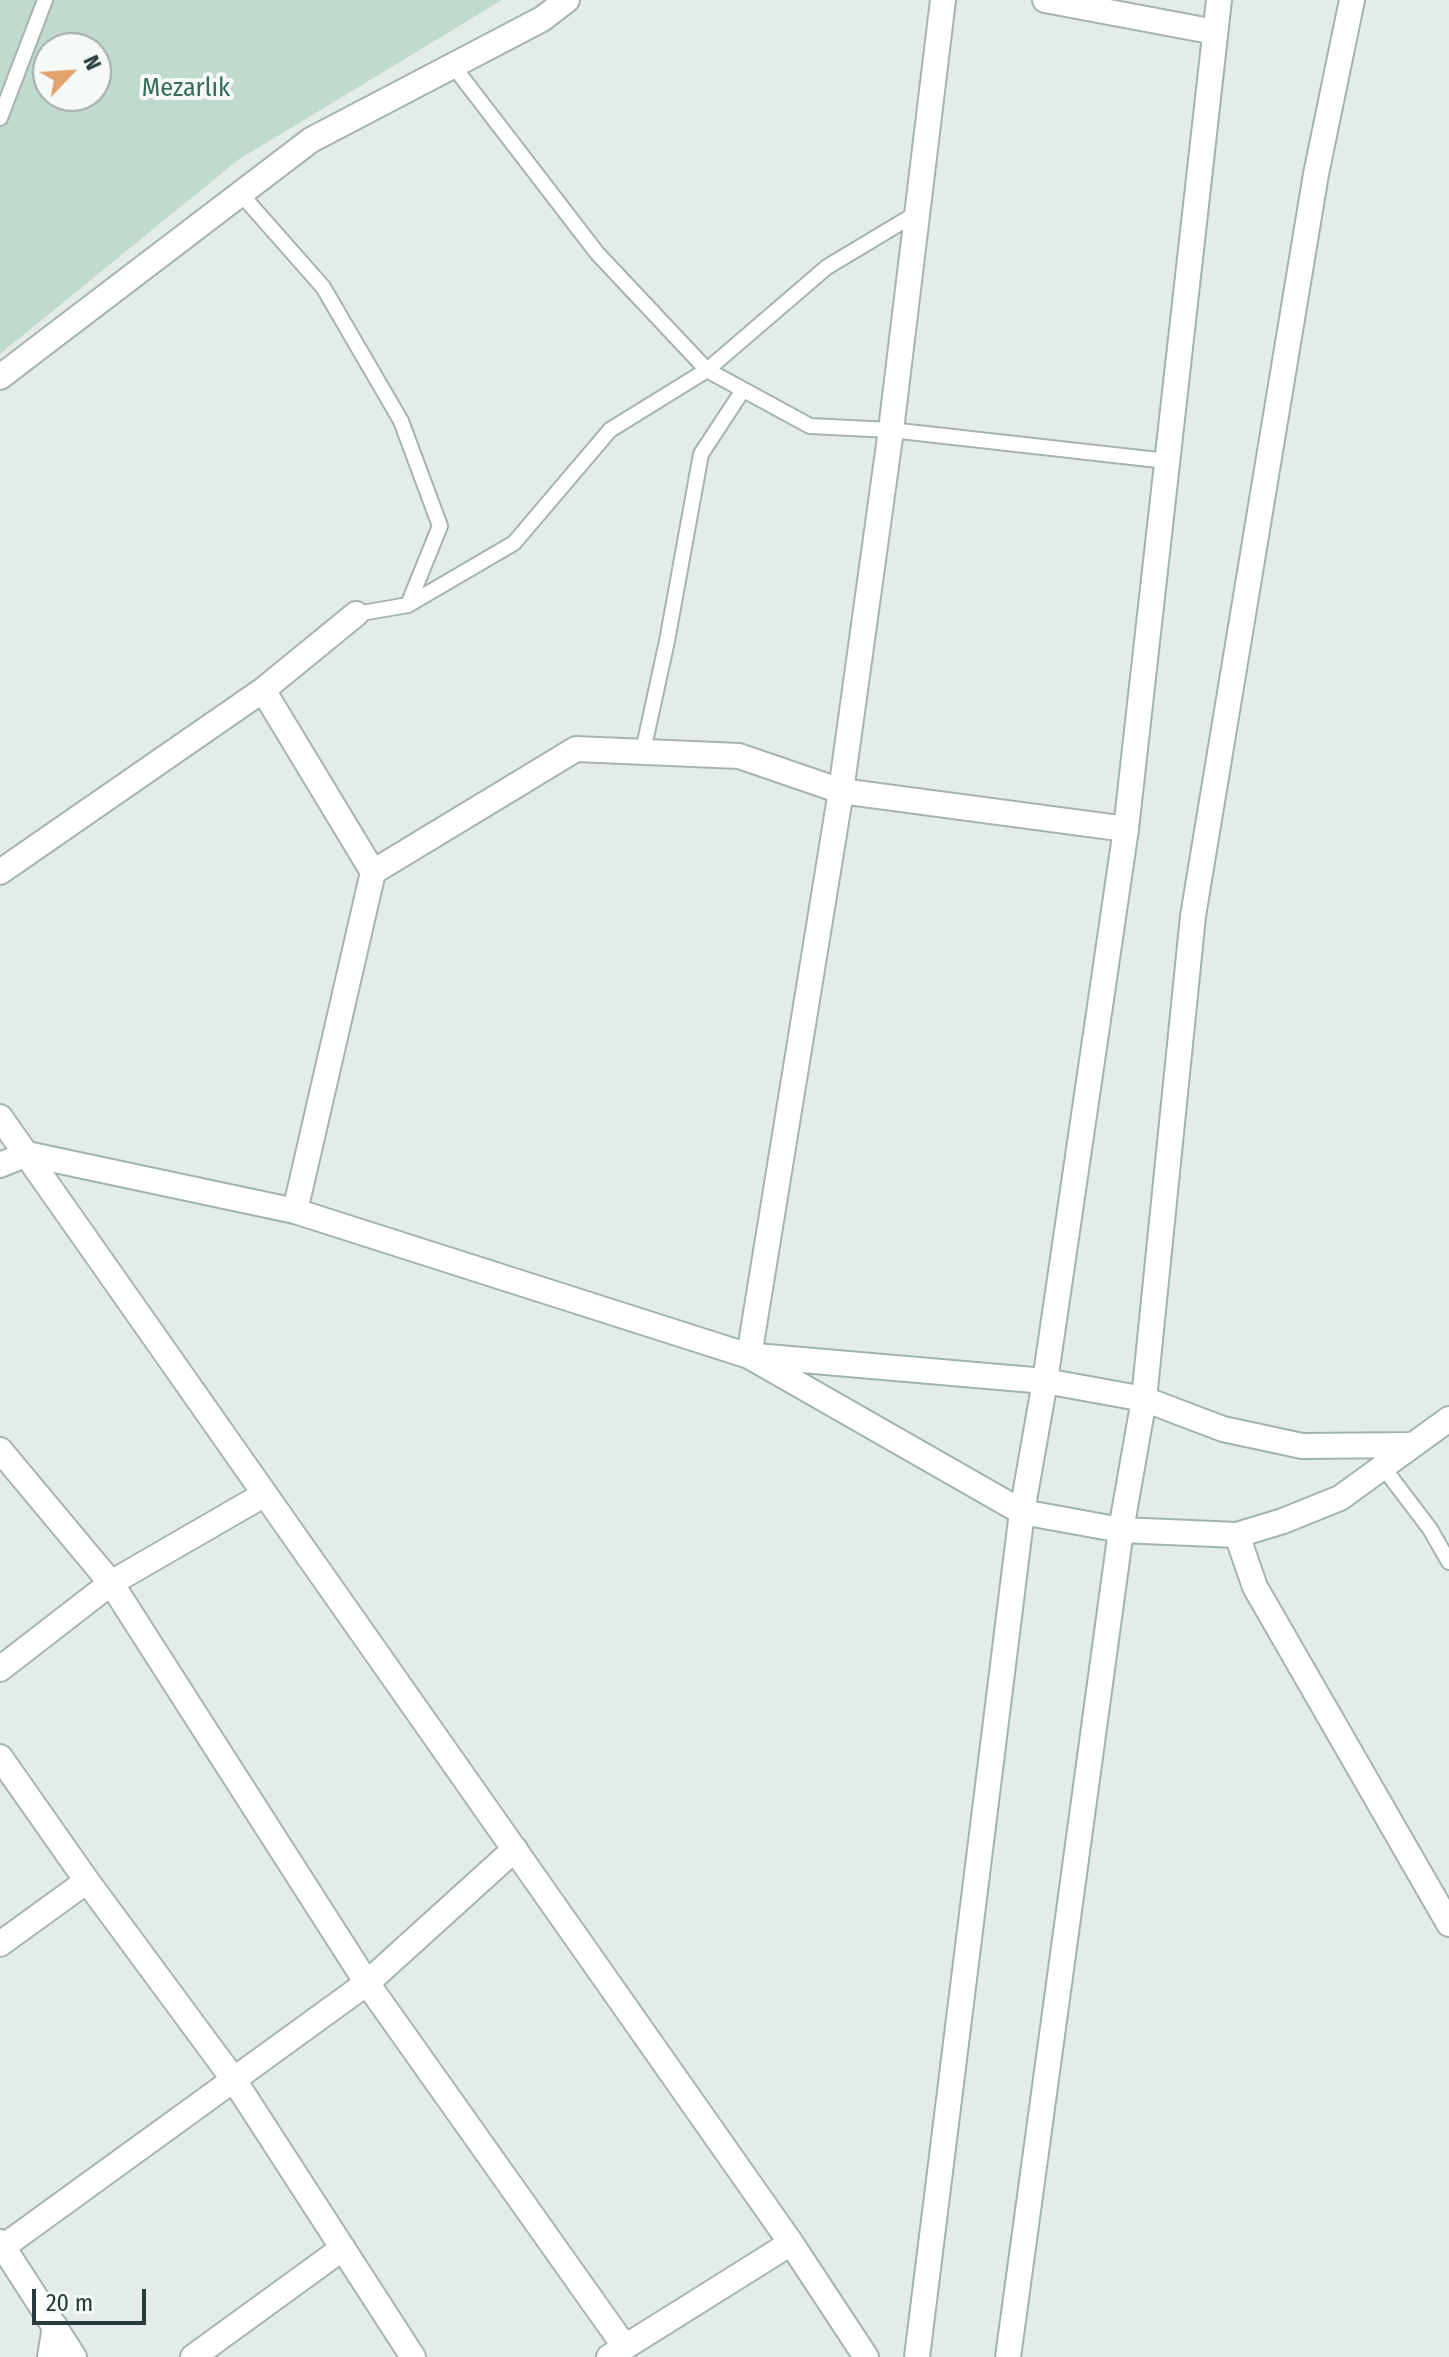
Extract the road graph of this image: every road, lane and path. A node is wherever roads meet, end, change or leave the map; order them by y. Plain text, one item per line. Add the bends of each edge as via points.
1 (45, 0) edge
2 (567, 0) edge
3 (943, 0) edge
4 (1045, 0) edge
5 (1219, 0) edge
6 (1352, 0) edge
7 (1215, 32) junction
8 (454, 67) junction
9 (0, 118) edge
10 (240, 193) junction
11 (917, 213) junction
12 (707, 370) junction
13 (0, 377) edge
14 (743, 390) junction
15 (891, 430) junction
16 (1167, 461) junction
17 (408, 605) junction
18 (356, 614) joint
19 (263, 690) junction
20 (643, 751) junction
21 (841, 791) junction
22 (1126, 829) junction
23 (0, 872) edge
24 (373, 872) junction
25 (0, 1117) edge
26 (27, 1154) junction
27 (0, 1165) edge
28 (295, 1211) junction
29 (749, 1356) junction
30 (1045, 1381) junction
31 (1144, 1399) junction
32 (1449, 1419) edge
33 (1409, 1445) junction
34 (0, 1450) edge
35 (1383, 1467) junction
36 (265, 1494) junction
37 (1022, 1512) junction
38 (1121, 1530) junction
39 (1237, 1535) junction
40 (1449, 1562) edge
41 (111, 1583) junction
42 (0, 1669) edge
43 (0, 1757) edge
44 (515, 1849) junction
45 (87, 1881) junction
46 (1449, 1924) edge
47 (0, 1944) edge
48 (367, 1983) junction
49 (234, 2080) junction
50 (791, 2243) junction
51 (1, 2246) edge
52 (343, 2248) junction
53 (55, 2326) junction
54 (617, 2352) edge
55 (50, 2357) edge
56 (74, 2357) edge
57 (193, 2357) edge
58 (413, 2357) edge
59 (866, 2357) edge
60 (917, 2357) edge
61 (1008, 2357) edge

1 - 9 lane
2 - 8 street
3 - 11 street
4 - 7 street
5 - 7 street
6 - 31 street via 1316,174 1193,916
7 - 16 street
8 - 10 street via 311,140
8 - 12 lane via 597,253
10 - 13 street
10 - 17 lane via 323,287 401,421 440,526
11 - 12 lane via 827,267
11 - 15 street
12 - 14 lane
12 - 17 lane via 610,430 514,543
14 - 15 lane via 810,426
14 - 20 lane via 701,454
15 - 16 lane
15 - 21 street
16 - 22 street
17 - 18 lane
18 - 19 street
19 - 23 street
19 - 24 street
20 - 21 street via 739,756
20 - 24 street via 576,749
21 - 22 street
21 - 29 street
22 - 30 street
24 - 28 street
25 - 26 street
26 - 27 street
26 - 28 street
26 - 36 street
28 - 29 street
29 - 30 street
29 - 37 street
30 - 31 street
30 - 37 street
31 - 33 street via 1223,1429 1302,1446
31 - 38 street
32 - 33 street
33 - 35 street
34 - 41 street
35 - 39 street via 1340,1498
35 - 40 lane
36 - 41 street
36 - 44 street
37 - 38 street
37 - 60 street
38 - 39 street
38 - 61 street
39 - 46 street via 1255,1587
41 - 42 street
41 - 48 street
43 - 45 street
44 - 48 street
44 - 50 street
45 - 47 street
45 - 49 street
48 - 49 street
48 - 54 street
49 - 51 street
49 - 52 street
50 - 54 street
50 - 59 street
51 - 53 street
52 - 57 street
52 - 58 street
53 - 55 street
53 - 56 street

